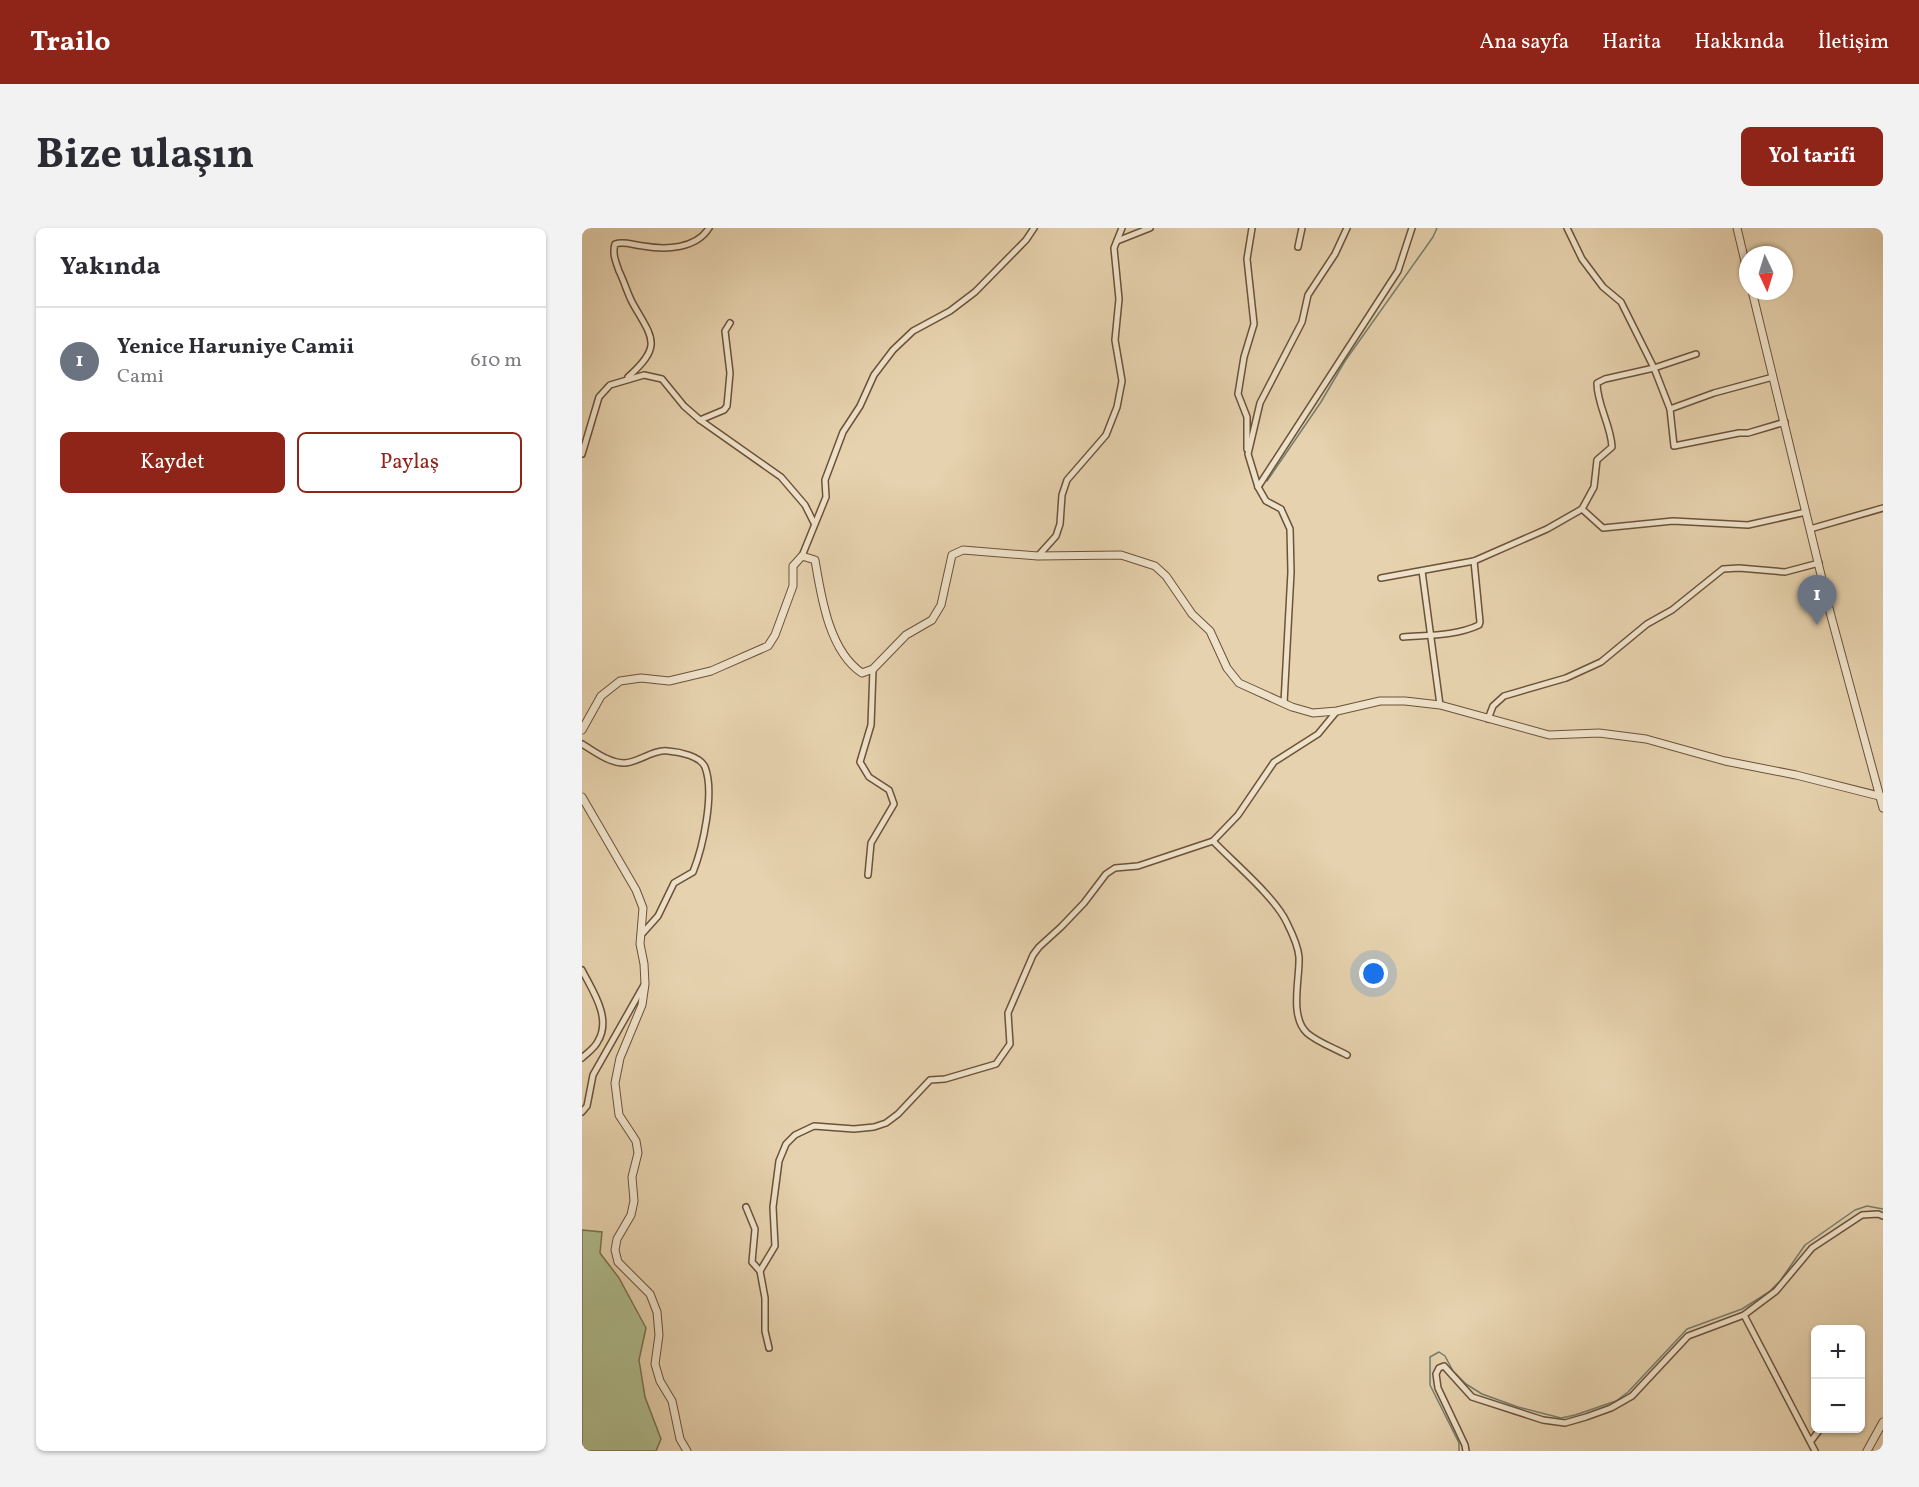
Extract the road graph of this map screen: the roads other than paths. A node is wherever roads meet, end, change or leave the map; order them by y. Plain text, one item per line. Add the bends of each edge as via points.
1 (709, 228) edge
2 (1034, 228) edge
3 (1122, 228) edge
4 (1150, 228) edge
5 (1252, 228) edge
6 (1302, 228) edge
7 (1347, 228) edge
8 (1412, 228) edge
9 (1567, 228) edge
10 (1737, 228) edge
11 (1116, 241) junction
12 (1741, 246) edge
13 (1298, 247) dead end
14 (1754, 300) edge
15 (730, 323) dead end
16 (1696, 354) dead end
17 (1654, 368) junction
18 (1773, 377) junction
19 (627, 379) junction
20 (1670, 409) junction
21 (700, 420) junction
22 (1785, 422) junction
23 (582, 454) edge
24 (1248, 454) junction
25 (1258, 487) junction
26 (1883, 508) edge
27 (1582, 509) junction
28 (1806, 512) junction
29 (814, 523) junction
30 (1810, 529) junction
31 (802, 556) junction
32 (1038, 556) junction
33 (1474, 561) junction
34 (1819, 563) junction
35 (1422, 571) junction
36 (1381, 578) dead end
37 (1430, 637) junction
38 (1403, 638) dead end
39 (873, 669) junction
40 (1284, 703) junction
41 (1440, 705) junction
42 (1337, 711) junction
43 (1488, 719) junction
44 (582, 730) edge
45 (582, 744) edge
46 (1881, 796) edge
47 (582, 797) edge
48 (1883, 808) edge
49 (1213, 841) junction
50 (868, 875) dead end
51 (641, 935) junction
52 (582, 970) edge
53 (645, 984) junction
54 (1347, 1055) dead end
55 (582, 1059) edge
56 (582, 1112) edge
57 (746, 1207) dead end
58 (1883, 1216) edge
59 (760, 1271) junction
60 (1744, 1315) junction
61 (769, 1348) dead end
62 (1883, 1422) edge
63 (1817, 1433) edge
64 (1811, 1441) junction
65 (687, 1451) edge
66 (1466, 1451) edge
67 (1815, 1451) edge
68 (1867, 1451) edge

1 - 19 street via 687,246 615,244 613,252 618,267 647,324 652,344 641,366
2 - 29 street via 975,292 913,331 874,375 843,432 825,480 826,497
3 - 11 street
4 - 11 street
5 - 24 street via 1247,259 1254,324 1238,394 1247,417
6 - 13 street
7 - 24 street via 1308,295 1302,322 1260,403
8 - 25 street via 1398,271
9 - 17 street via 1582,259 1603,287 1621,302
10 - 12 street
11 - 32 street via 1119,299 1115,340 1122,381 1117,407 1106,435 1067,480 1056,536
14 - 18 street
15 - 21 street via 725,331 730,373 727,406
16 - 17 street
17 - 20 street
17 - 27 street via 1605,378 1598,383 1612,447 1598,460 1594,487
18 - 20 street
18 - 22 street
19 - 21 street via 644,375 662,379
19 - 23 street via 610,385 598,397
20 - 22 street via 1677,447
21 - 29 street via 781,477 805,505
22 - 28 street
24 - 25 street
25 - 40 street via 1266,501 1281,509 1290,529 1292,572
26 - 30 street
27 - 28 street via 1603,528 1673,521 1748,525
27 - 33 street
28 - 30 street
29 - 31 street
30 - 34 street
31 - 39 street via 815,560 823,609 840,648 862,673
31 - 44 street via 793,566 793,586 768,646 711,671 669,681 620,681 601,696
32 - 39 street via 963,550 952,555 941,605 932,620 906,635
32 - 40 street via 1121,555 1155,566 1210,631 1227,668 1239,683
33 - 35 street
33 - 37 street via 1479,625
34 - 43 street via 1785,572 1723,569 1601,662 1566,678 1504,696 1493,706
34 - 46 street
35 - 36 street
35 - 37 street
37 - 38 street
37 - 41 street
39 - 50 street via 871,725 860,762 869,777 889,790 894,804 871,843
40 - 42 street via 1313,713
41 - 42 street via 1380,701
41 - 43 street
42 - 49 street via 1318,734 1274,762 1238,815
43 - 46 street via 1549,735 1599,733 1646,739
45 - 51 street via 611,761 626,763 666,750 692,756 704,765 708,783 702,849 693,872 674,883 658,916
46 - 48 street
47 - 51 street via 644,908
49 - 54 street via 1286,920 1299,955 1297,1005 1301,1026 1308,1034
49 - 59 street via 1138,866 1115,868 1106,874 1084,903 1033,955 1008,1013 1010,1044 996,1064 930,1080 886,1123 854,1129 814,1126 795,1135 779,1161 773,1207 775,1246
51 - 53 street
52 - 55 street via 603,1018 598,1042
53 - 56 street via 592,1075 587,1106
53 - 65 street via 642,1005 620,1058 615,1083 619,1115 636,1141 638,1153 632,1178 631,1215 615,1250 618,1262 650,1294 657,1312 655,1364 672,1401 680,1439
57 - 59 street via 755,1229 752,1262
58 - 60 street via 1862,1215 1812,1248 1776,1292
59 - 61 street
60 - 64 street
60 - 66 street via 1688,1336 1632,1396 1611,1408 1565,1423 1543,1420 1472,1397 1444,1366 1439,1368 1438,1388
62 - 68 street
63 - 64 street
64 - 67 street

